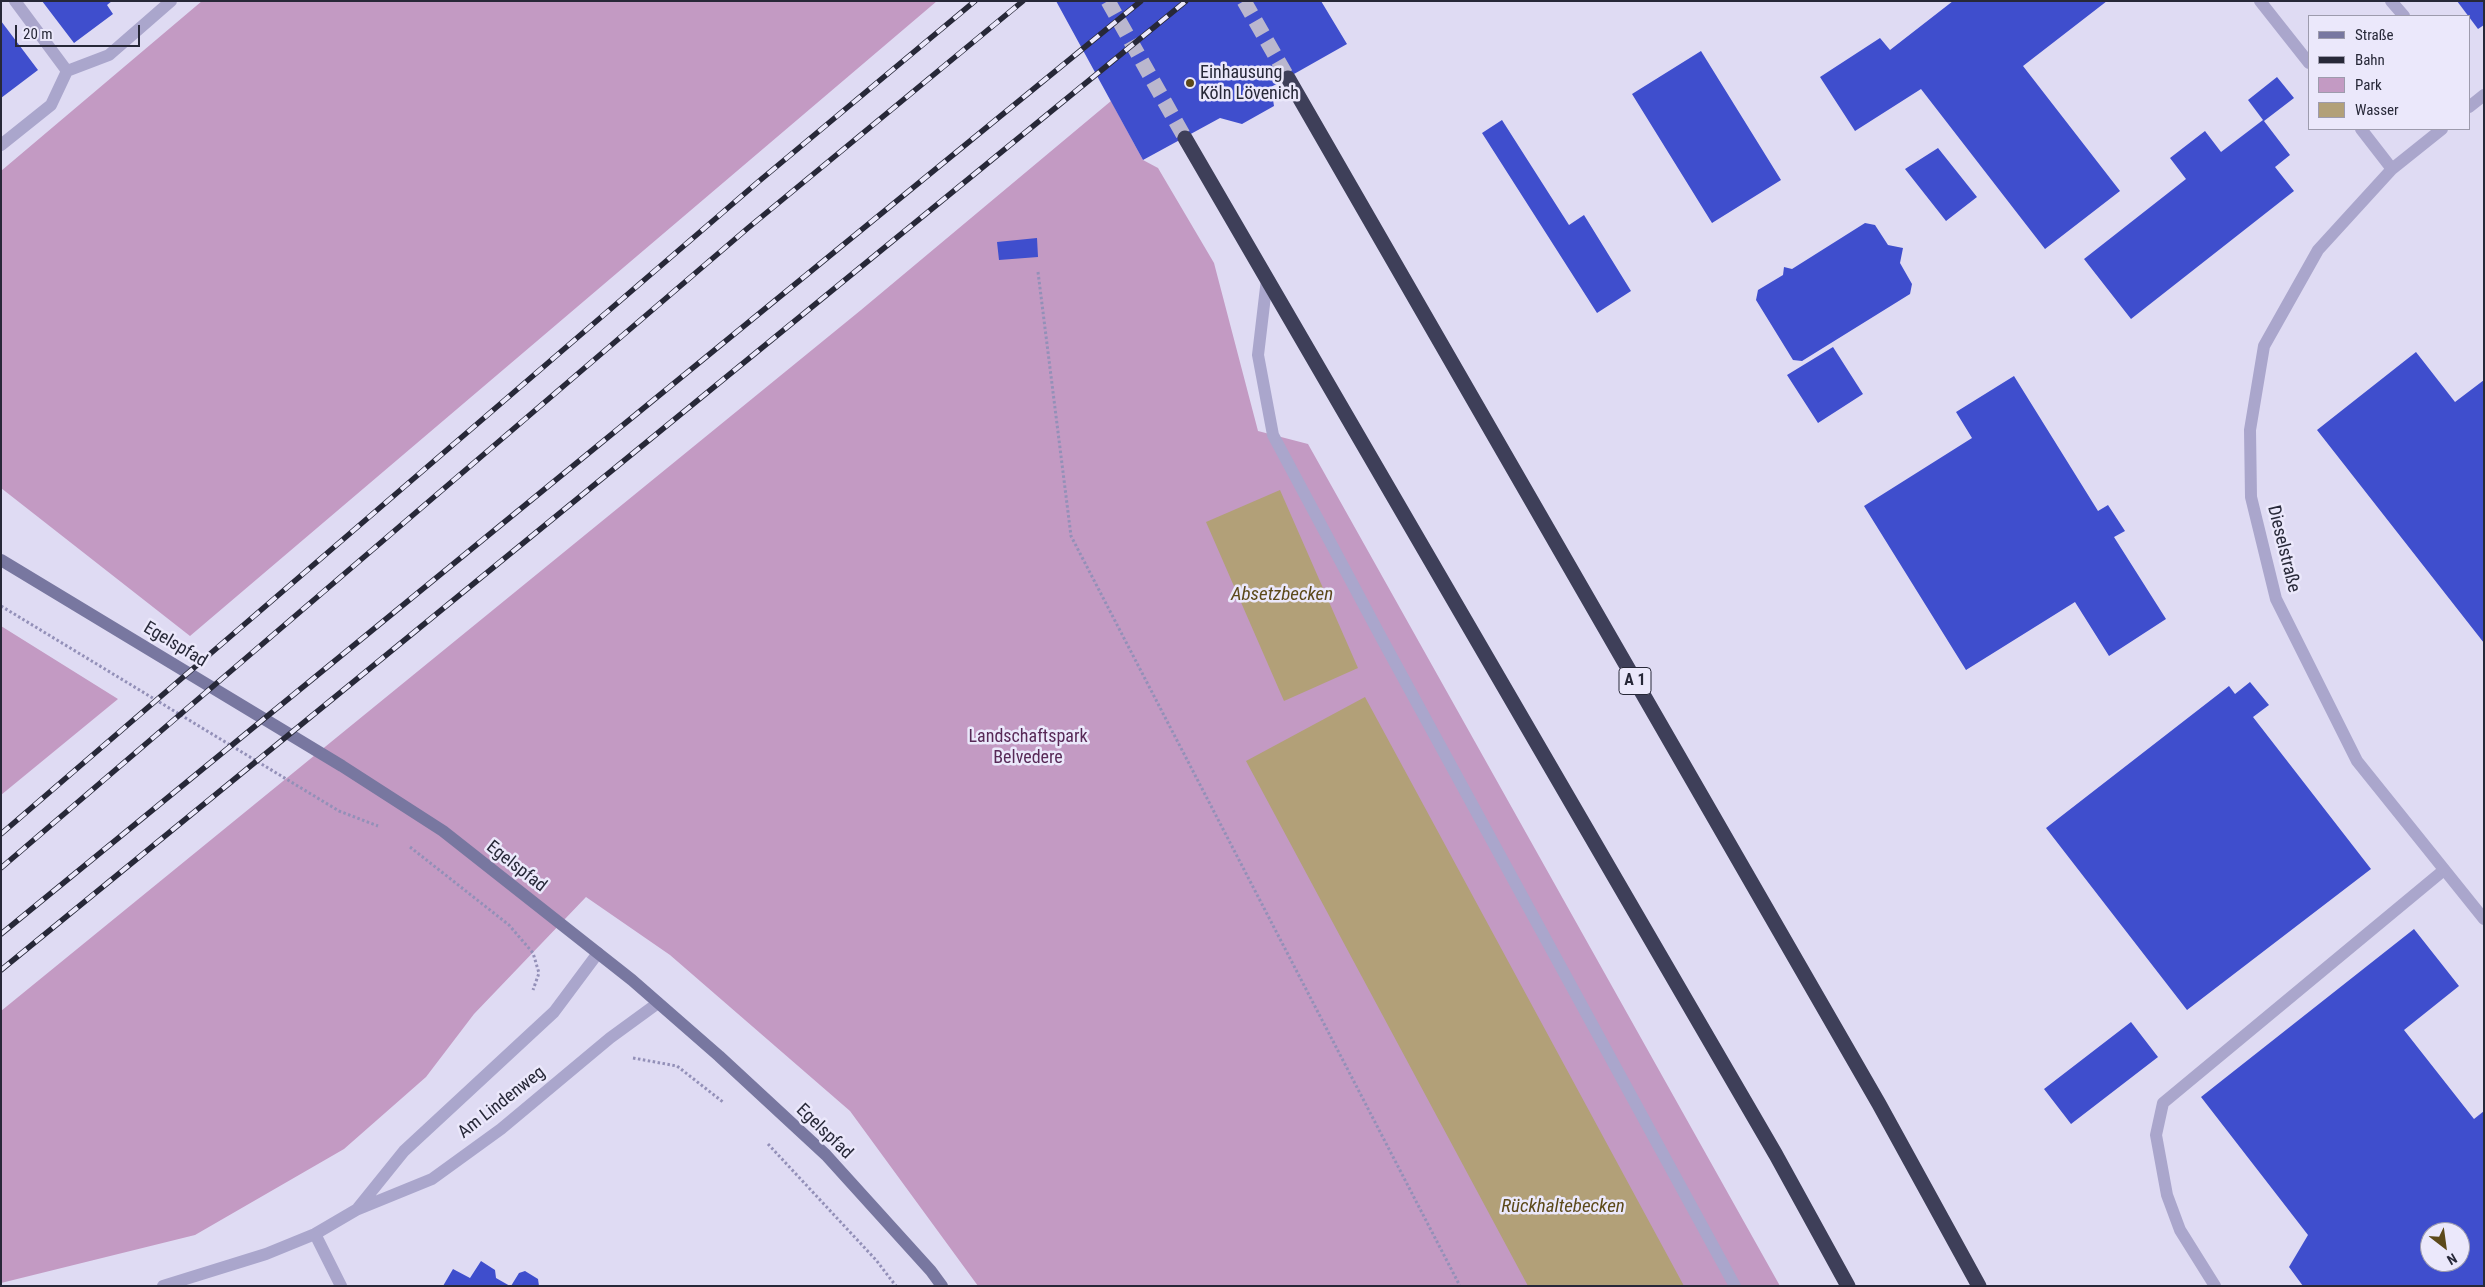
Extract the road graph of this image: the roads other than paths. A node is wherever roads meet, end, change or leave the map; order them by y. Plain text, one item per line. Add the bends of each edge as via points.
1 (15, 1) edge
2 (171, 1) edge
3 (2391, 1) edge
4 (2266, 4) edge
5 (2403, 15) edge
6 (2308, 62) edge
7 (67, 71) junction
8 (1288, 78) tunnel mouth
9 (2484, 95) edge
10 (2470, 106) edge
11 (2362, 130) edge
12 (2441, 130) edge
13 (1185, 138) tunnel mouth
14 (1, 145) edge
15 (2392, 169) junction
16 (1267, 280) junction
17 (1, 560) edge
18 (2444, 870) junction
19 (2484, 919) edge
20 (598, 953) junction
21 (658, 1003) junction
22 (356, 1210) junction
23 (315, 1234) junction
24 (163, 1286) edge
25 (341, 1286) edge
26 (942, 1286) edge
27 (1735, 1286) edge
28 (1848, 1286) edge
29 (1979, 1286) edge
30 (2216, 1286) edge

1 - 7 street
2 - 7 street via 109,55
3 - 5 street
4 - 6 street
7 - 14 street via 51,105
8 - 29 highway, A 1 via 1878,1104
9 - 10 street
11 - 15 street
12 - 15 street, Dieselstraße
13 - 16 highway
15 - 18 street, Dieselstraße via 2318,250 2264,346 2250,430 2251,498 2276,599 2356,761
16 - 27 street via 1258,355 1273,435
16 - 28 highway via 1776,1155
17 - 20 street, Egelspfad via 342,766 443,831
18 - 19 street, Dieselstraße
18 - 30 street via 2163,1103 2156,1135 2167,1195 2180,1230
20 - 21 street, Egelspfad
20 - 22 street, Am Lindenweg via 554,1012 404,1151
21 - 22 street, Am Lindenweg via 432,1179
21 - 26 street, Egelspfad via 826,1155
22 - 23 street, Am Lindenweg
23 - 24 street, Am Lindenweg via 266,1254
23 - 25 street

